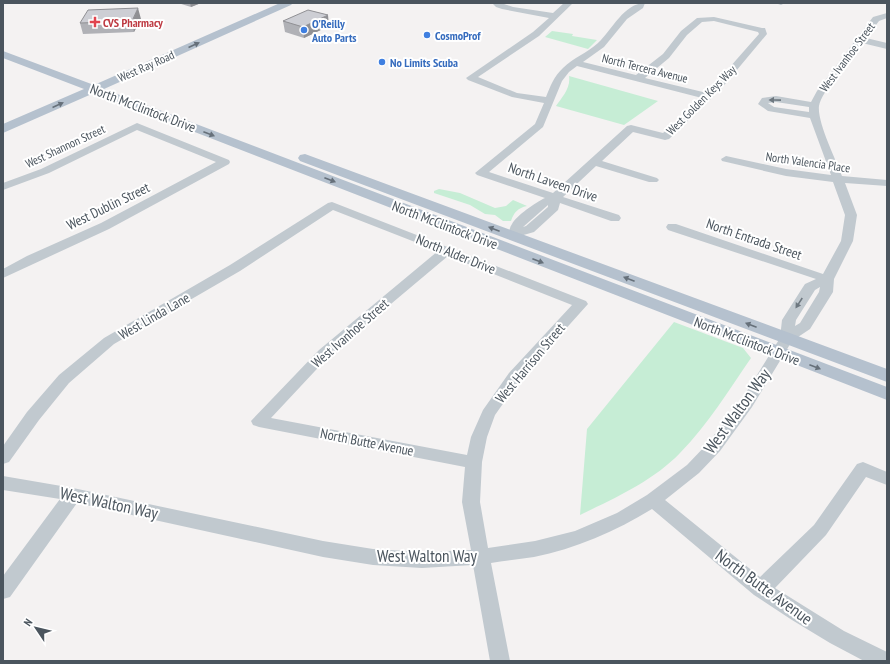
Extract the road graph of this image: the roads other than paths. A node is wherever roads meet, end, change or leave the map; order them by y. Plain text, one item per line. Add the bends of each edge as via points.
1 (268, 3) edge
2 (288, 3) edge
3 (495, 3) edge
4 (569, 3) edge
5 (641, 3) edge
6 (887, 15) edge
7 (554, 16) junction
8 (860, 40) junction
9 (3, 44) edge
10 (887, 46) edge
11 (3, 54) edge
12 (576, 63) junction
13 (639, 78) junction
14 (94, 84) junction
15 (707, 96) junction
16 (550, 101) junction
17 (3, 117) edge
18 (137, 126) joint
19 (3, 129) edge
20 (726, 160) dead end
21 (595, 162) junction
22 (653, 180) dead end
23 (839, 180) junction
24 (887, 183) edge
25 (3, 187) edge
26 (555, 198) junction
27 (332, 205) joint
28 (615, 218) dead end
29 (672, 227) dead end
30 (515, 234) junction
31 (447, 250) junction
32 (3, 274) edge
33 (827, 279) junction
34 (581, 304) joint
35 (783, 346) junction
36 (887, 376) edge
37 (887, 394) edge
38 (259, 421) joint
39 (3, 458) edge
40 (474, 462) junction
41 (887, 479) edge
42 (3, 483) edge
43 (73, 495) junction
44 (653, 500) junction
45 (481, 558) junction
46 (761, 589) junction
47 (3, 591) edge
48 (500, 661) edge
49 (884, 661) edge

1 - 14 main road, West Ray Road
14 -> 2 main road, West Ray Road
3 - 7 street via 512,9
4 - 7 street
5 - 12 street via 624,17 601,45
6 - 8 street, West Ivanhoe Street via 876,19
7 - 16 street via 519,47 470,78 515,95
8 - 10 street
8 - 23 street, West Ivanhoe Street via 820,94 814,111
9 - 14 main road, North McClintock Drive
11 - 14 main road, North McClintock Drive
12 - 13 street, North Tercera Avenue
12 - 16 street via 558,80
13 - 15 street, North Tercera Avenue
13 - 15 street, West Golden Keys Way via 666,56 684,33 700,20 706,18 762,30 763,34 751,45 733,70
14 - 17 main road, West Ray Road
19 -> 14 main road, West Ray Road
30 -> 14 main road, North McClintock Drive
14 -> 35 main road, North McClintock Drive
15 - 21 street, West Golden Keys Way via 665,137 631,128
16 - 26 street, North Laveen Drive via 539,125 481,173
18 - 25 street, West Shannon Street via 45,171
18 - 32 street, West Dublin Street via 225,162 105,226
20 - 23 street, North Valencia Place via 784,173
21 - 22 street
21 - 26 street, West Golden Keys Way
23 - 24 street, North Valencia Place
23 - 33 street, West Ivanhoe Street via 849,207 851,223 847,241
26 - 28 street, North Laveen Drive
26 - 30 street, West Golden Keys Way via 554,208 530,229
27 - 31 street, North Alder Drive
27 - 39 street, West Linda Lane via 235,268 109,341 64,379
29 - 33 street, North Entrada Street
35 -> 30 main road, North McClintock Drive
31 - 34 street, North Alder Drive
31 - 38 street, West Ivanhoe Street via 324,353
33 - 35 street, West Ivanhoe Street via 826,292 805,326
34 - 40 street, West Harrison Street via 501,394 488,414 479,437
35 - 36 main road, North McClintock Drive
35 -> 37 main road, North McClintock Drive
35 - 44 street, West Walton Way via 747,404 714,447 693,469
38 - 40 street, North Butte Avenue
40 - 45 street, West Harrison Street via 471,502
41 - 46 street via 863,468 820,530
42 - 43 street, West Walton Way
43 - 45 street, West Walton Way via 323,549 373,557 422,560
43 - 47 street
44 - 45 street, West Walton Way via 623,518 578,537 535,549
44 - 46 street, North Butte Avenue
45 - 48 street, West Harrison Street
46 - 49 street, North Butte Avenue via 837,637

